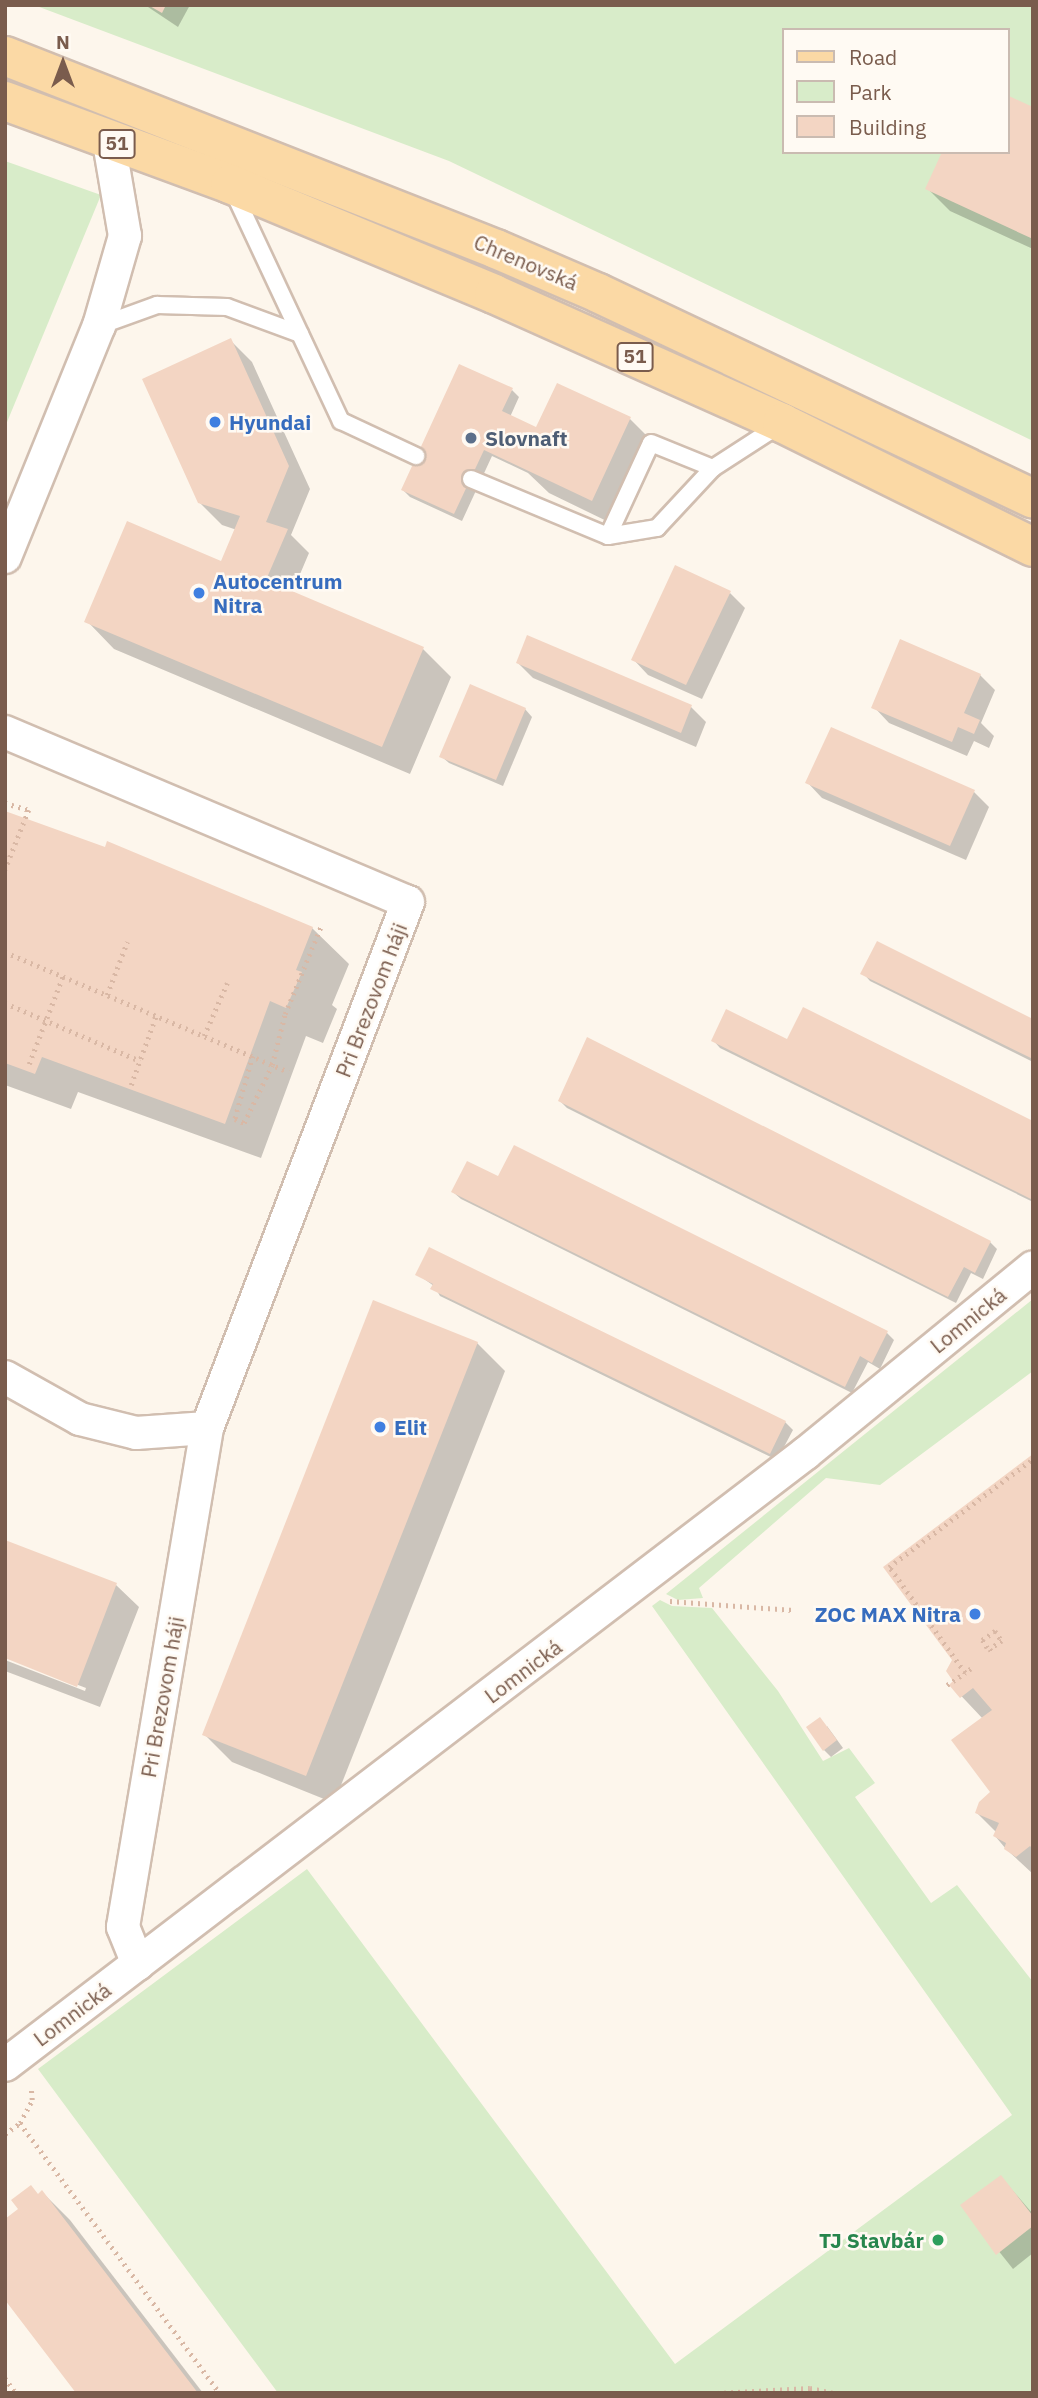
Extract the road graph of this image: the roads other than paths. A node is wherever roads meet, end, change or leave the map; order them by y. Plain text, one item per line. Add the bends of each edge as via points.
1 (5, 56) edge
2 (5, 101) edge
3 (110, 142) junction
4 (230, 184) junction
5 (99, 326) junction
6 (300, 334) junction
7 (782, 423) junction
8 (416, 456) dead end
9 (713, 468) junction
10 (471, 479) dead end
11 (1033, 499) edge
12 (608, 536) junction
13 (1033, 547) edge
14 (5, 557) edge
15 (5, 732) edge
16 (1033, 1267) edge
17 (5, 1377) edge
18 (207, 1428) junction
19 (138, 1964) junction
20 (5, 2065) edge

1 - 11 main road, Chrenovská / 51 via 496,249
2 - 3 main road, Chrenovská / 51
3 - 4 main road, Chrenovská / 51
3 - 5 street via 125,236
4 - 6 lane
4 - 7 main road, Chrenovská / 51 via 494,294
5 - 6 lane via 157,305 227,307
5 - 14 street
6 - 8 lane via 341,421
7 - 9 lane
7 - 13 main road, Chrenovská / 51
9 - 12 lane via 657,528
9 - 12 lane via 651,443
10 - 12 lane
15 - 18 street, Pri Brezovom háji via 408,902
16 - 19 street, Lomnická via 806,1453
17 - 18 street via 80,1419 136,1433
18 - 19 street, Pri Brezovom háji via 123,1927
19 - 20 street, Lomnická

